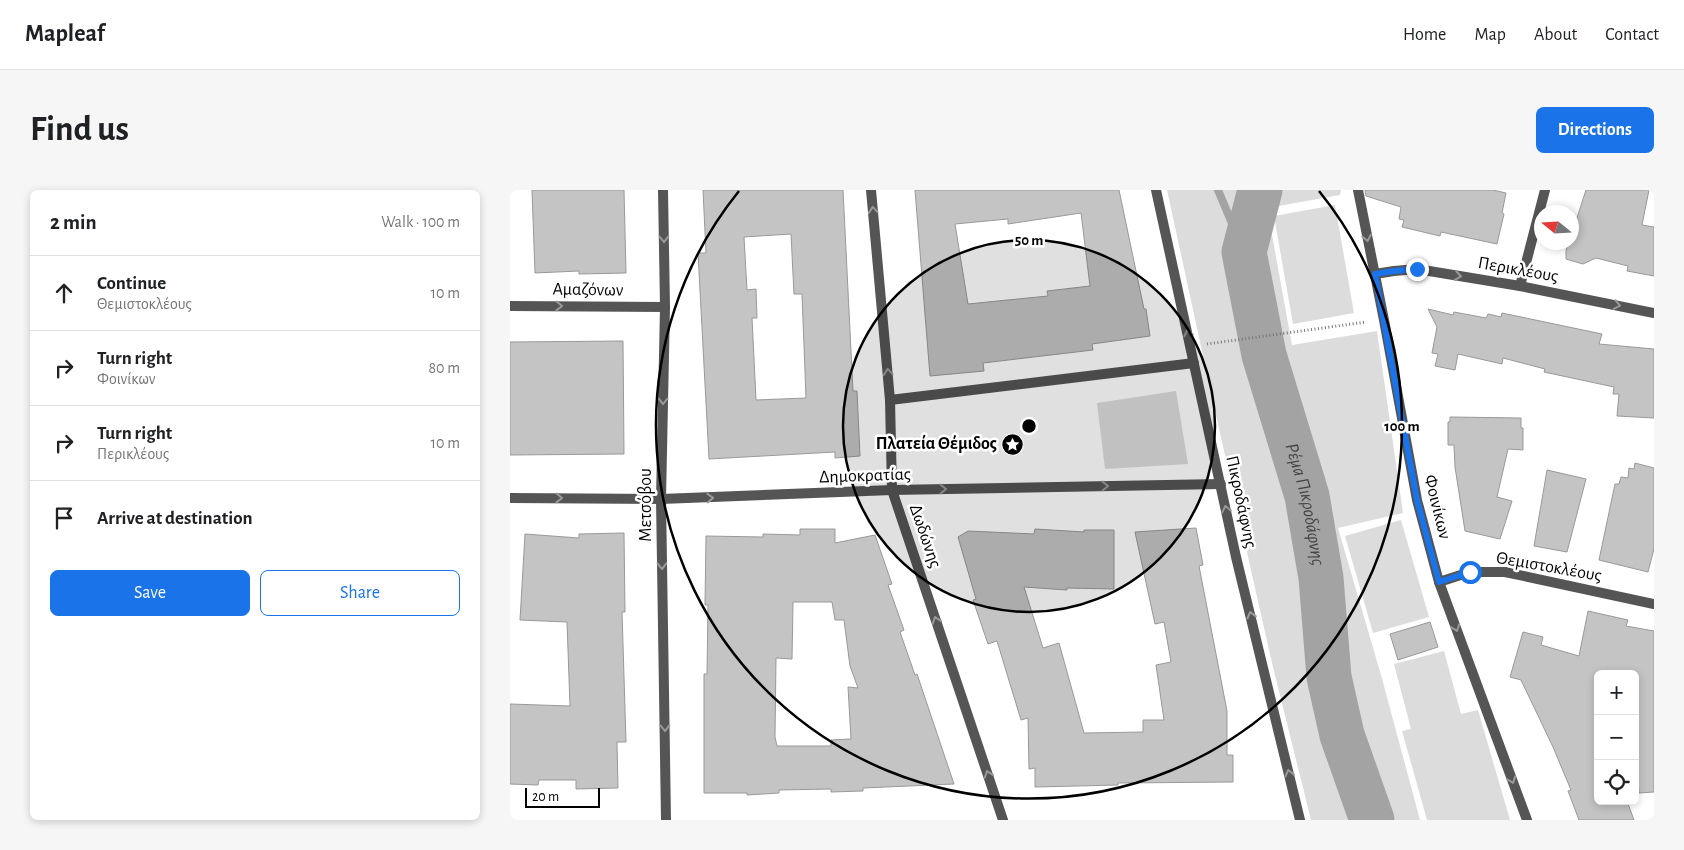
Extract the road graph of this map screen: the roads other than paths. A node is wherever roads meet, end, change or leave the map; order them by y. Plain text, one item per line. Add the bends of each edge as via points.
1 (663, 190) edge
2 (871, 190) edge
3 (1156, 190) edge
4 (1358, 190) edge
5 (1545, 190) edge
6 (1375, 274) junction
7 (1520, 286) junction
8 (510, 306) edge
9 (665, 308) junction
10 (1654, 313) edge
11 (1194, 363) junction
12 (890, 400) junction
13 (1221, 484) junction
14 (892, 490) junction
15 (510, 498) edge
16 (662, 500) junction
17 (1439, 582) junction
18 (1654, 604) edge
19 (666, 820) edge
20 (1003, 820) edge
21 (1300, 820) edge
22 (1527, 820) edge

1 -> 9 street, Μετσόβου
12 -> 2 street, Δωδώνης
11 -> 3 street, Πικροδάφνης
4 -> 6 street, Φοινίκων
5 - 7 street
6 -> 7 street, Περικλέους via 1417,269
6 - 17 street, Φοινίκων via 1417,500
7 -> 10 street, Περικλέους
8 -> 9 street, Αμαζόνων
9 -> 16 street, Μετσόβου
11 - 12 street
11 - 13 street, Πικροδάφνης
12 - 14 street, Δωδώνης
14 -> 13 street, Δημοκρατίας
21 -> 13 street, Πικροδάφνης
16 -> 14 street, Δημοκρατίας
20 -> 14 street, Δωδώνης
15 -> 16 street, Δημοκρατίας
16 -> 19 street, Μετσόβου
17 - 18 street, Θεμιστοκλέους via 1470,572 1505,572
17 -> 22 street, Φοινίκων

